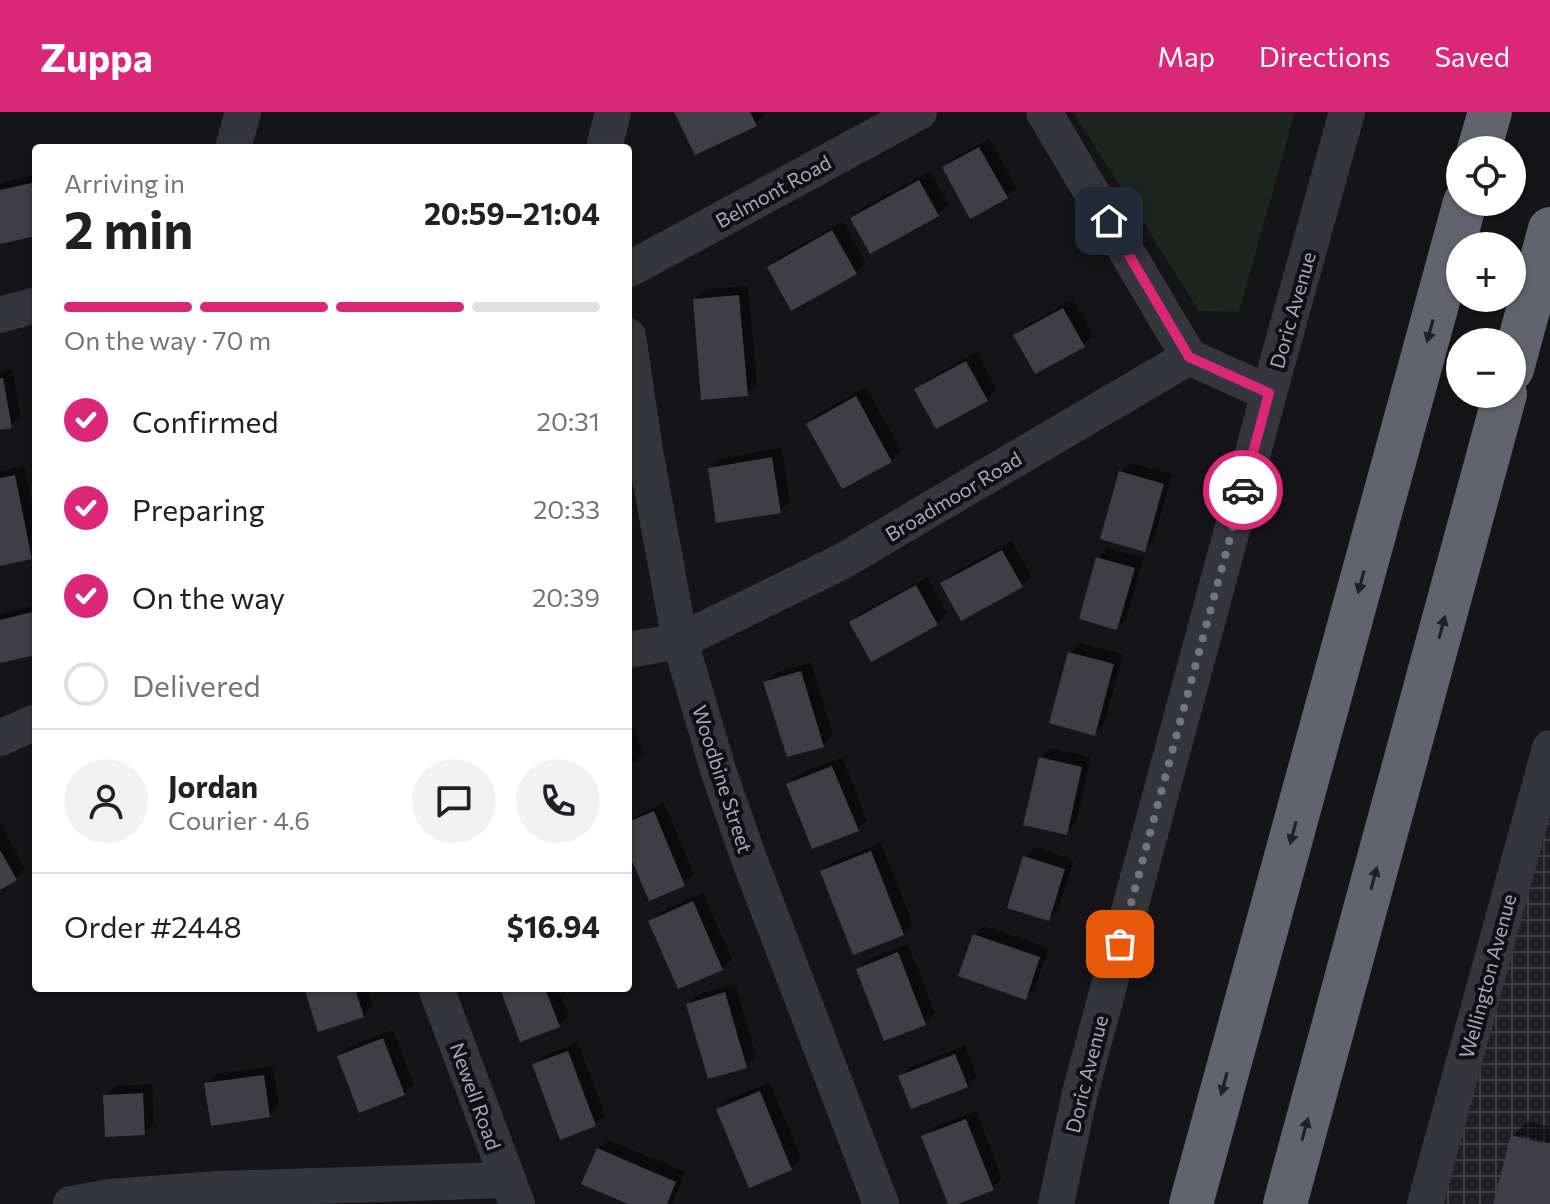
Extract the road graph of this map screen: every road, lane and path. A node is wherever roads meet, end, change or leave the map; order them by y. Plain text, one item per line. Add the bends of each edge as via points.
1 (243, 112) edge
2 (613, 112) edge
3 (919, 112) edge
4 (1044, 112) edge
5 (1347, 112) edge
6 (1490, 112) edge
7 (1483, 136) edge
8 (234, 144) edge
9 (605, 144) edge
10 (1461, 216) edge
11 (1550, 229) edge
12 (632, 268) edge
13 (32, 306) edge
14 (0, 315) edge
15 (1523, 328) edge
16 (1189, 357) junction
17 (632, 363) edge
18 (1269, 393) junction
19 (1501, 408) edge
20 (680, 641) junction
21 (632, 649) edge
22 (32, 724) edge
23 (0, 738) edge
24 (1550, 748) edge
25 (437, 992) edge
26 (512, 1192) edge
27 (71, 1204) edge
28 (881, 1204) edge
29 (1056, 1204) edge
30 (1191, 1204) edge
31 (1285, 1204) edge
32 (1425, 1204) edge

1 - 8 street
2 - 9 street
3 - 12 street, Belmont Road
4 - 16 street
5 - 18 street, Doric Avenue
6 - 7 highway
10 -> 30 highway
11 - 15 highway
13 - 14 street
16 - 18 street
16 - 20 street, Broadmoor Road via 841,562
17 - 20 street, Woodbine Street
18 - 29 street, Doric Avenue via 1080,1093
31 -> 19 highway
20 - 21 street, Broadmoor Road
20 - 28 street, Woodbine Street via 748,856
22 - 23 street
24 - 32 street, Wellington Avenue
25 - 26 street, Newell Road
26 - 27 street via 219,1189

